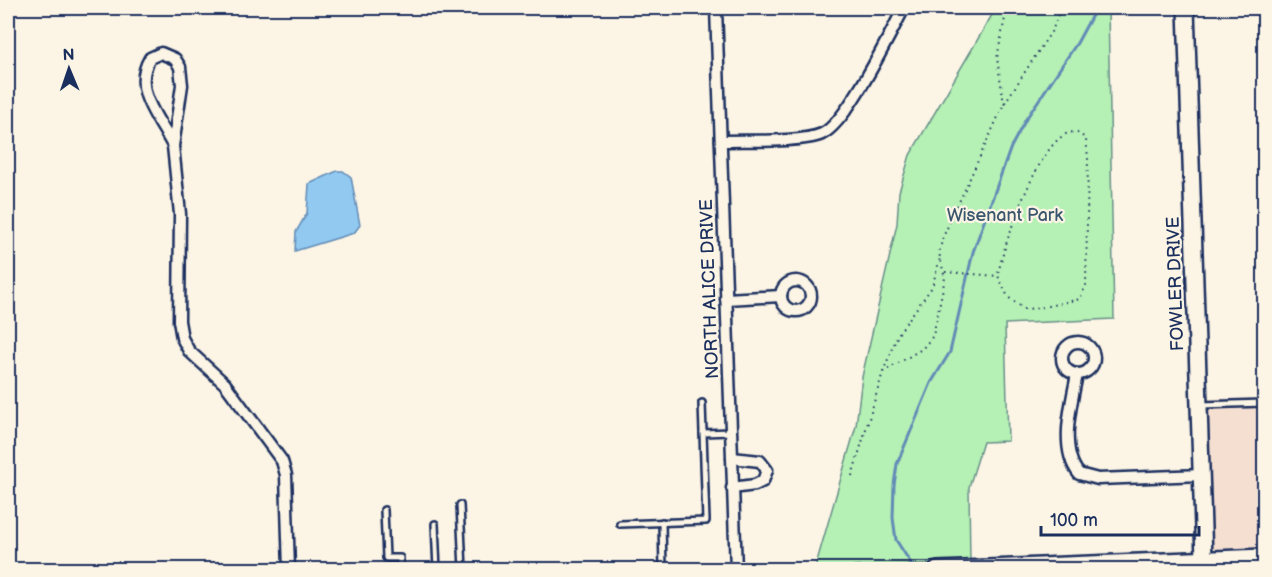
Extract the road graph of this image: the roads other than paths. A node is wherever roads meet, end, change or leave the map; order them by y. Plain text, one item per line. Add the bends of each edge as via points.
1 (716, 8) edge
2 (904, 8) edge
3 (1186, 8) edge
4 (721, 141) junction
5 (173, 146) junction
6 (781, 296) dead end
7 (726, 298) junction
8 (1077, 374) dead end
9 (702, 403) dead end
10 (1264, 403) edge
11 (1199, 405) junction
12 (731, 432) junction
13 (703, 433) junction
14 (732, 458) junction
15 (1202, 475) junction
16 (732, 488) junction
17 (460, 505) dead end
18 (384, 510) dead end
19 (662, 522) junction
20 (435, 524) dead end
21 (620, 524) dead end
22 (1264, 557) edge
23 (1204, 559) junction
24 (1229, 564) edge
25 (1046, 567) edge
26 (289, 570) edge
27 (400, 570) edge
28 (437, 570) edge
29 (463, 570) edge
30 (663, 570) edge
31 (736, 570) edge
32 (937, 570) edge

1 - 4 street, NORTH ALICE DRIVE
2 - 4 street via 846,109 830,129 812,137
3 - 11 street, FOWLER DRIVE
4 - 7 street, NORTH ALICE DRIVE
5 - 5 street via 182,75 175,59 161,53 150,58 142,84
5 - 26 street via 180,214 182,338 189,351 225,384 282,461 286,475
6 - 7 street
7 - 12 street, NORTH ALICE DRIVE
8 - 15 street via 1069,448 1079,474 1098,479
9 - 13 lane
10 - 11 lane
11 - 15 street, FOWLER DRIVE
12 - 13 lane
12 - 14 street, NORTH ALICE DRIVE
13 - 19 lane via 706,521
14 - 16 street, NORTH ALICE DRIVE
14 - 16 street via 760,460 767,470 763,481
15 - 23 street, FOWLER DRIVE
16 - 31 street, NORTH ALICE DRIVE
17 - 29 lane
18 - 27 lane via 386,558 400,558
19 - 21 lane
19 - 30 lane
20 - 28 lane
22 - 24 street
23 - 24 street
23 - 25 street
25 - 32 street

